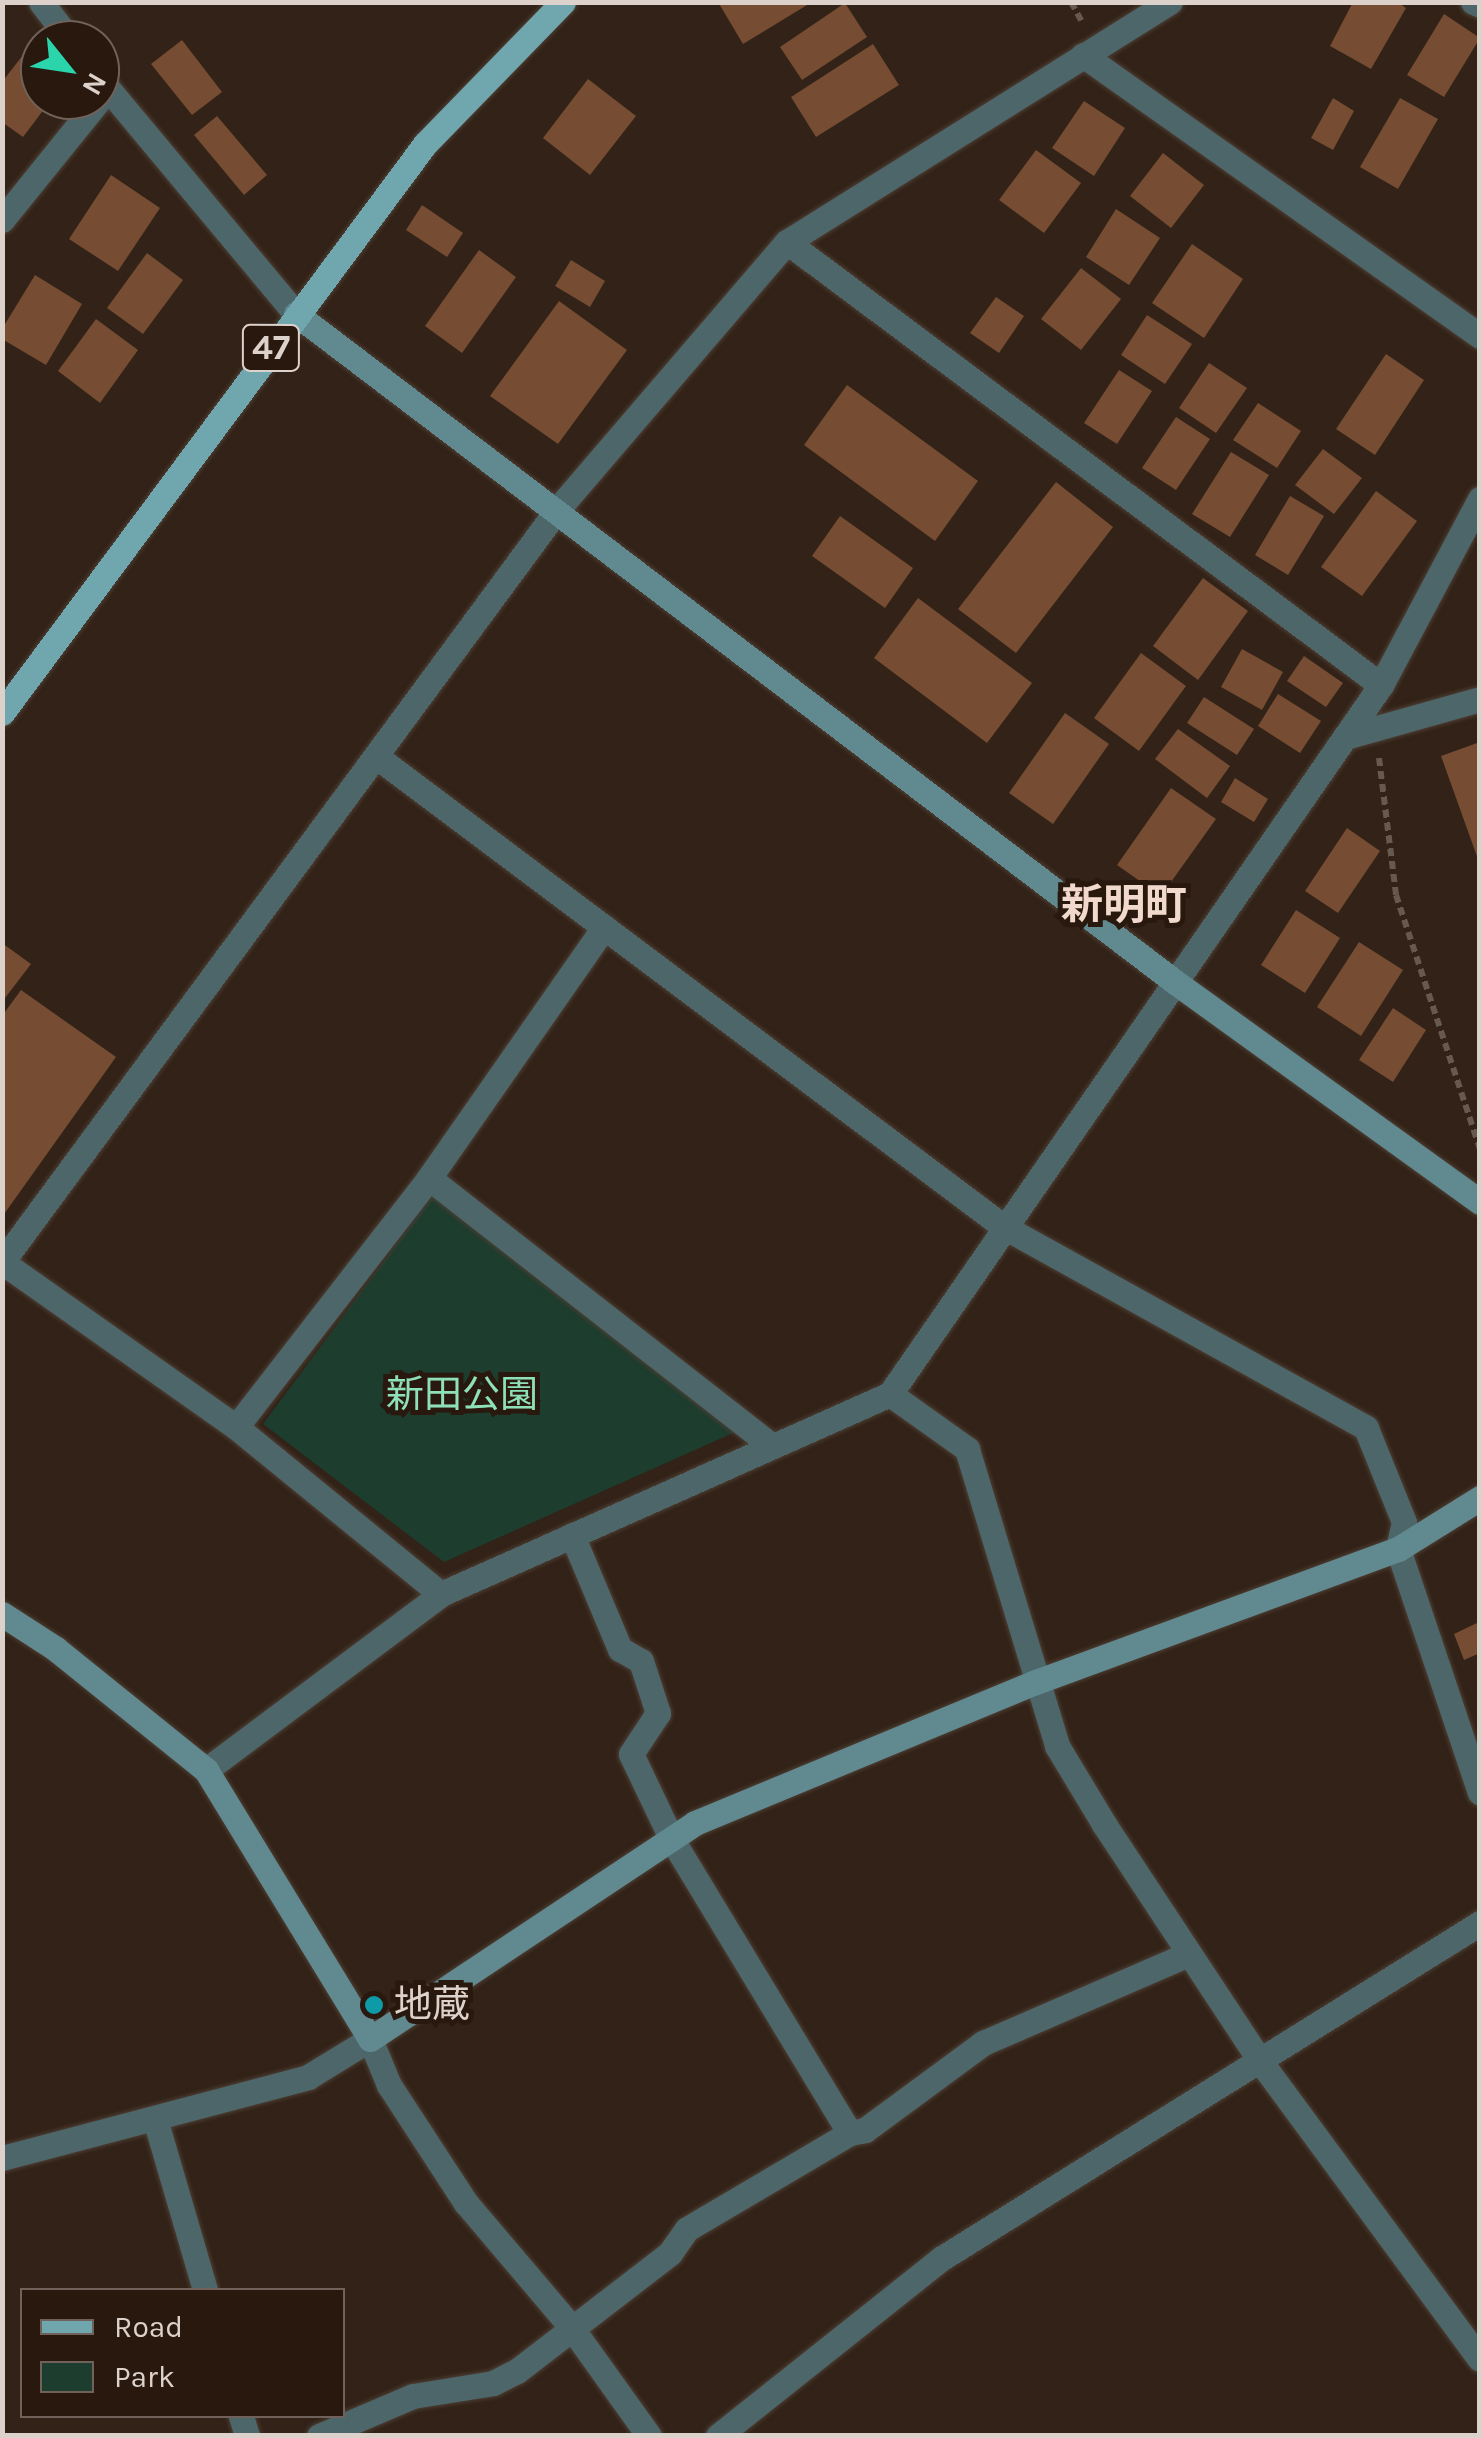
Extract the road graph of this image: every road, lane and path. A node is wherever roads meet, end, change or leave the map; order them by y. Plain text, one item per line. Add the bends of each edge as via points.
1 (563, 2) edge
2 (1170, 2) edge
3 (1084, 55) junction
4 (120, 113) edge
5 (80, 120) edge
6 (2, 220) edge
7 (788, 242) junction
8 (296, 314) junction
9 (1480, 336) edge
10 (1480, 499) edge
11 (557, 510) junction
12 (1381, 685) junction
13 (1480, 699) edge
14 (2, 713) edge
15 (1375, 726) junction
16 (1345, 738) junction
17 (377, 757) junction
18 (604, 927) junction
19 (1175, 982) junction
20 (1480, 1149) edge
21 (430, 1178) junction
22 (1480, 1202) edge
23 (1004, 1227) junction
24 (2, 1262) edge
25 (890, 1394) junction
26 (236, 1427) junction
27 (771, 1445) junction
28 (1480, 1498) edge
29 (572, 1535) junction
30 (1398, 1549) junction
31 (442, 1594) junction
32 (2, 1614) edge
33 (1036, 1682) junction
34 (206, 1770) junction
35 (1480, 1793) edge
36 (671, 1838) junction
37 (1480, 1922) edge
38 (1189, 1954) junction
39 (370, 2039) junction
40 (1260, 2061) junction
41 (155, 2119) junction
42 (850, 2133) junction
43 (2, 2158) edge
44 (204, 2288) edge
45 (571, 2328) junction
46 (1480, 2359) edge
47 (319, 2436) edge
48 (649, 2436) edge
49 (718, 2436) edge

1 - 8 main road, 47 via 425,144
2 - 3 street
3 - 7 street
3 - 9 street
4 - 8 street
5 - 6 street
7 - 11 street
7 - 12 street
8 - 11 street
8 - 14 main road, 47
10 - 12 street
11 - 17 street
11 - 19 street
12 - 16 street
13 - 15 street
15 - 16 street
15 - 20 path via 1396,895
16 - 19 street
17 - 18 street
17 - 24 street
18 - 21 street
18 - 23 street
19 - 22 street
19 - 23 street
21 - 26 street
21 - 27 street
23 - 25 street
23 - 30 street via 1366,1428 1404,1522
24 - 26 street
25 - 27 street
25 - 33 street via 968,1449
26 - 31 street
27 - 29 street
28 - 30 street
29 - 31 street
29 - 36 street via 620,1648 642,1661 658,1713 631,1754
30 - 33 street
30 - 35 street
31 - 34 street
32 - 34 street
33 - 36 street via 695,1822
33 - 38 street via 1057,1746
34 - 39 street
36 - 39 street
36 - 42 street
37 - 40 street
38 - 40 street
38 - 42 street via 982,2043 865,2130
39 - 41 street via 308,2076
39 - 45 street via 389,2085 466,2203
40 - 46 street
40 - 49 street via 942,2258
41 - 43 street
41 - 44 street
42 - 45 street via 687,2228 670,2252
45 - 47 street via 494,2383 413,2396
45 - 48 street

